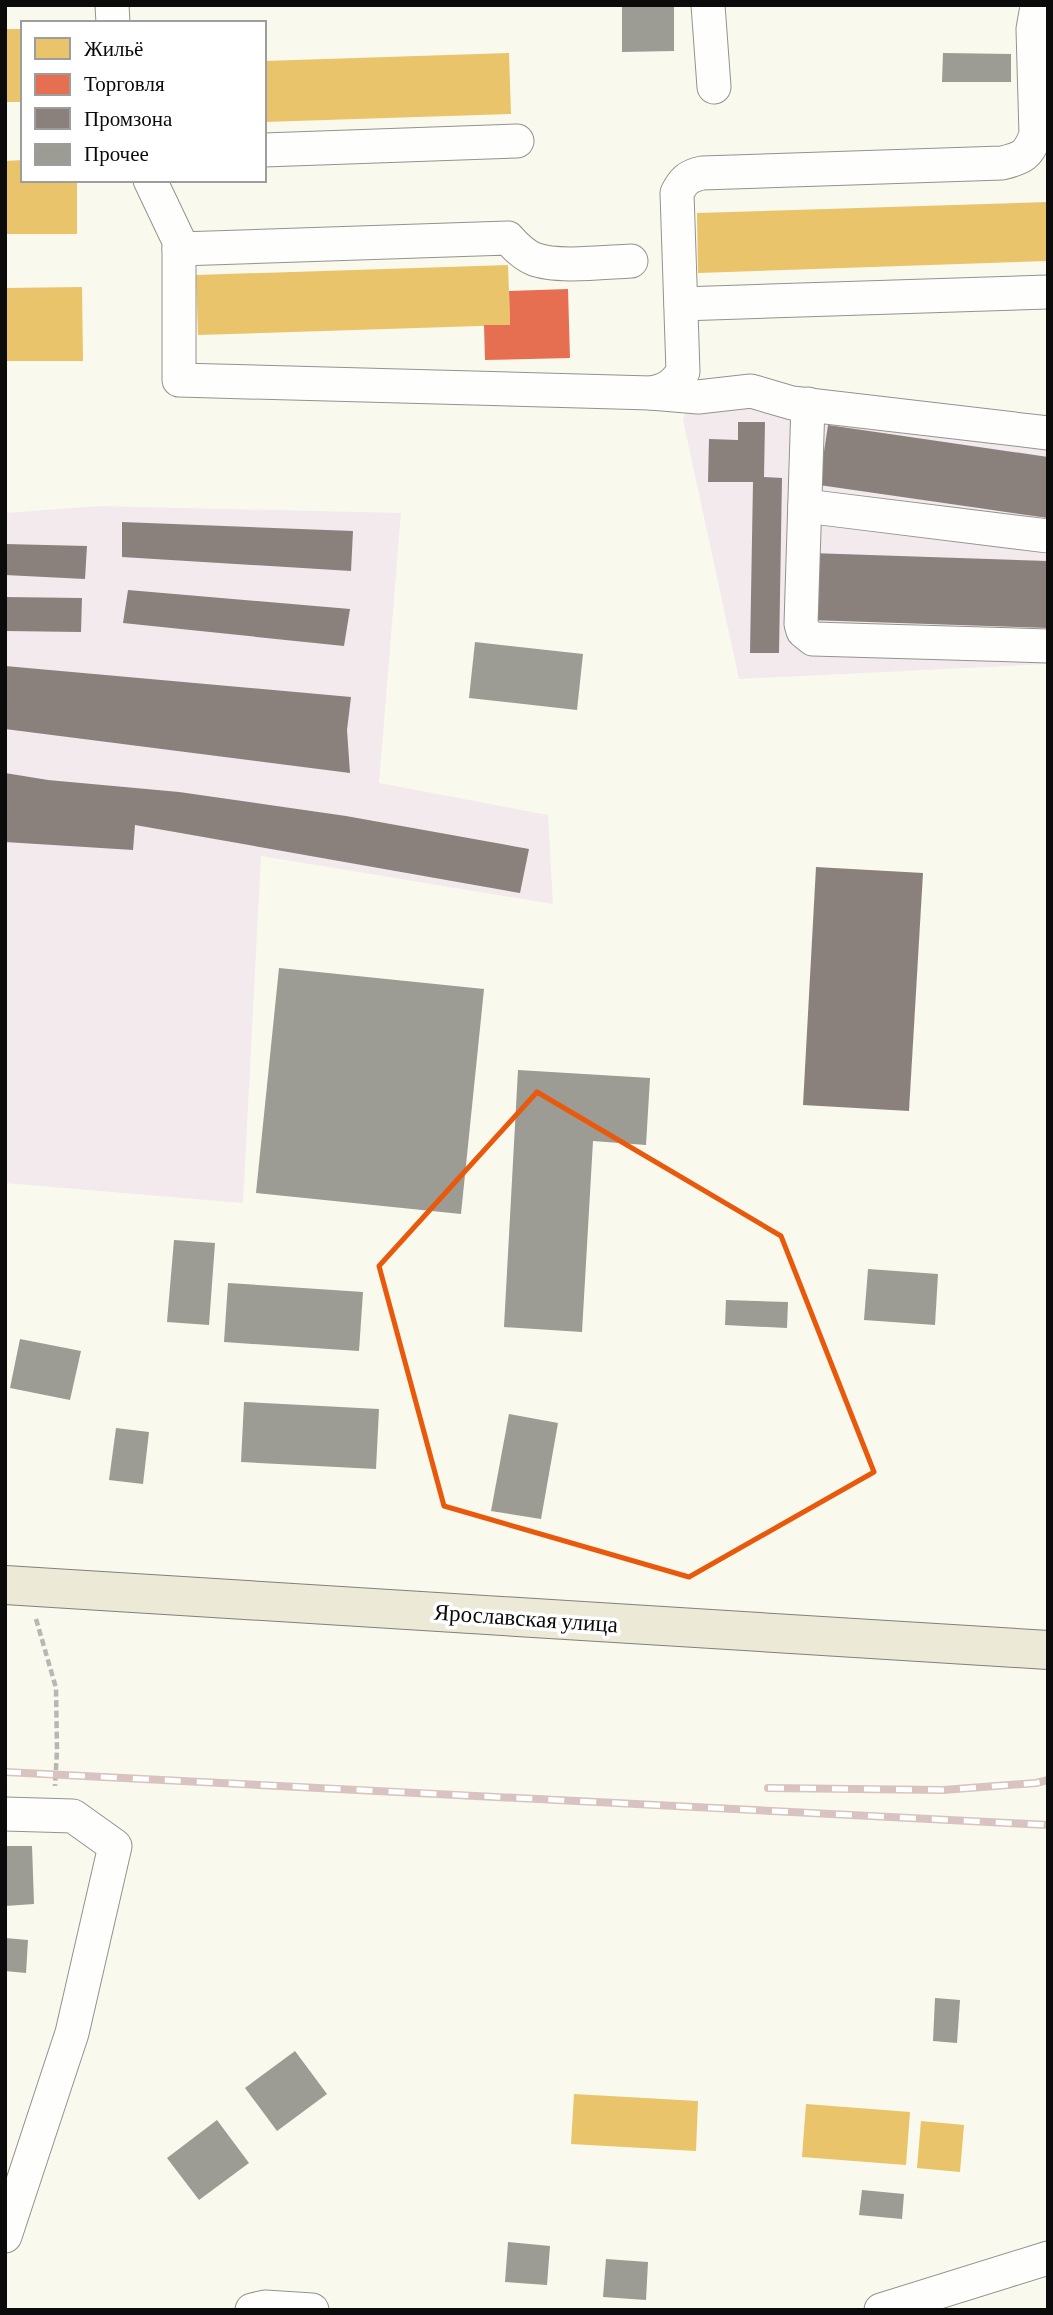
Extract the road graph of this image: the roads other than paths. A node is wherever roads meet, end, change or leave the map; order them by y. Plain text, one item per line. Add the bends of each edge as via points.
1 (708, 5) edge
2 (1044, 5) edge
3 (714, 87) dead end
4 (517, 141) dead end
5 (266, 150) edge
6 (151, 182) edge
7 (179, 248) junction
8 (631, 261) dead end
9 (1042, 301) edge
10 (681, 304) junction
11 (651, 393) junction
12 (808, 404) junction
13 (1048, 433) edge
14 (805, 506) junction
15 (1048, 536) edge
16 (1048, 646) edge
17 (15, 1586) edge
18 (1048, 1650) edge
19 (5, 1814) edge
20 (5, 2236) edge
21 (1048, 2258) edge
22 (952, 2299) edge
23 (252, 2310) edge
24 (313, 2310) edge
25 (881, 2310) edge

1 - 3 street
2 - 10 street via 1036,12 1033,29 1036,135 1031,149 1019,159 690,175 677,193
4 - 5 street
6 - 7 street
7 - 8 street via 508,238 534,259 550,263
7 - 11 street via 179,380
9 - 10 street
10 - 11 street via 683,372 675,384
11 - 12 street via 698,397 751,391
12 - 13 street
12 - 14 street
14 - 15 street
14 - 16 street via 801,624 813,639
17 - 18 main road, Ярославская улица
19 - 20 street via 73,1816 115,1846 72,2033
21 - 22 street
22 - 25 street
23 - 24 street

